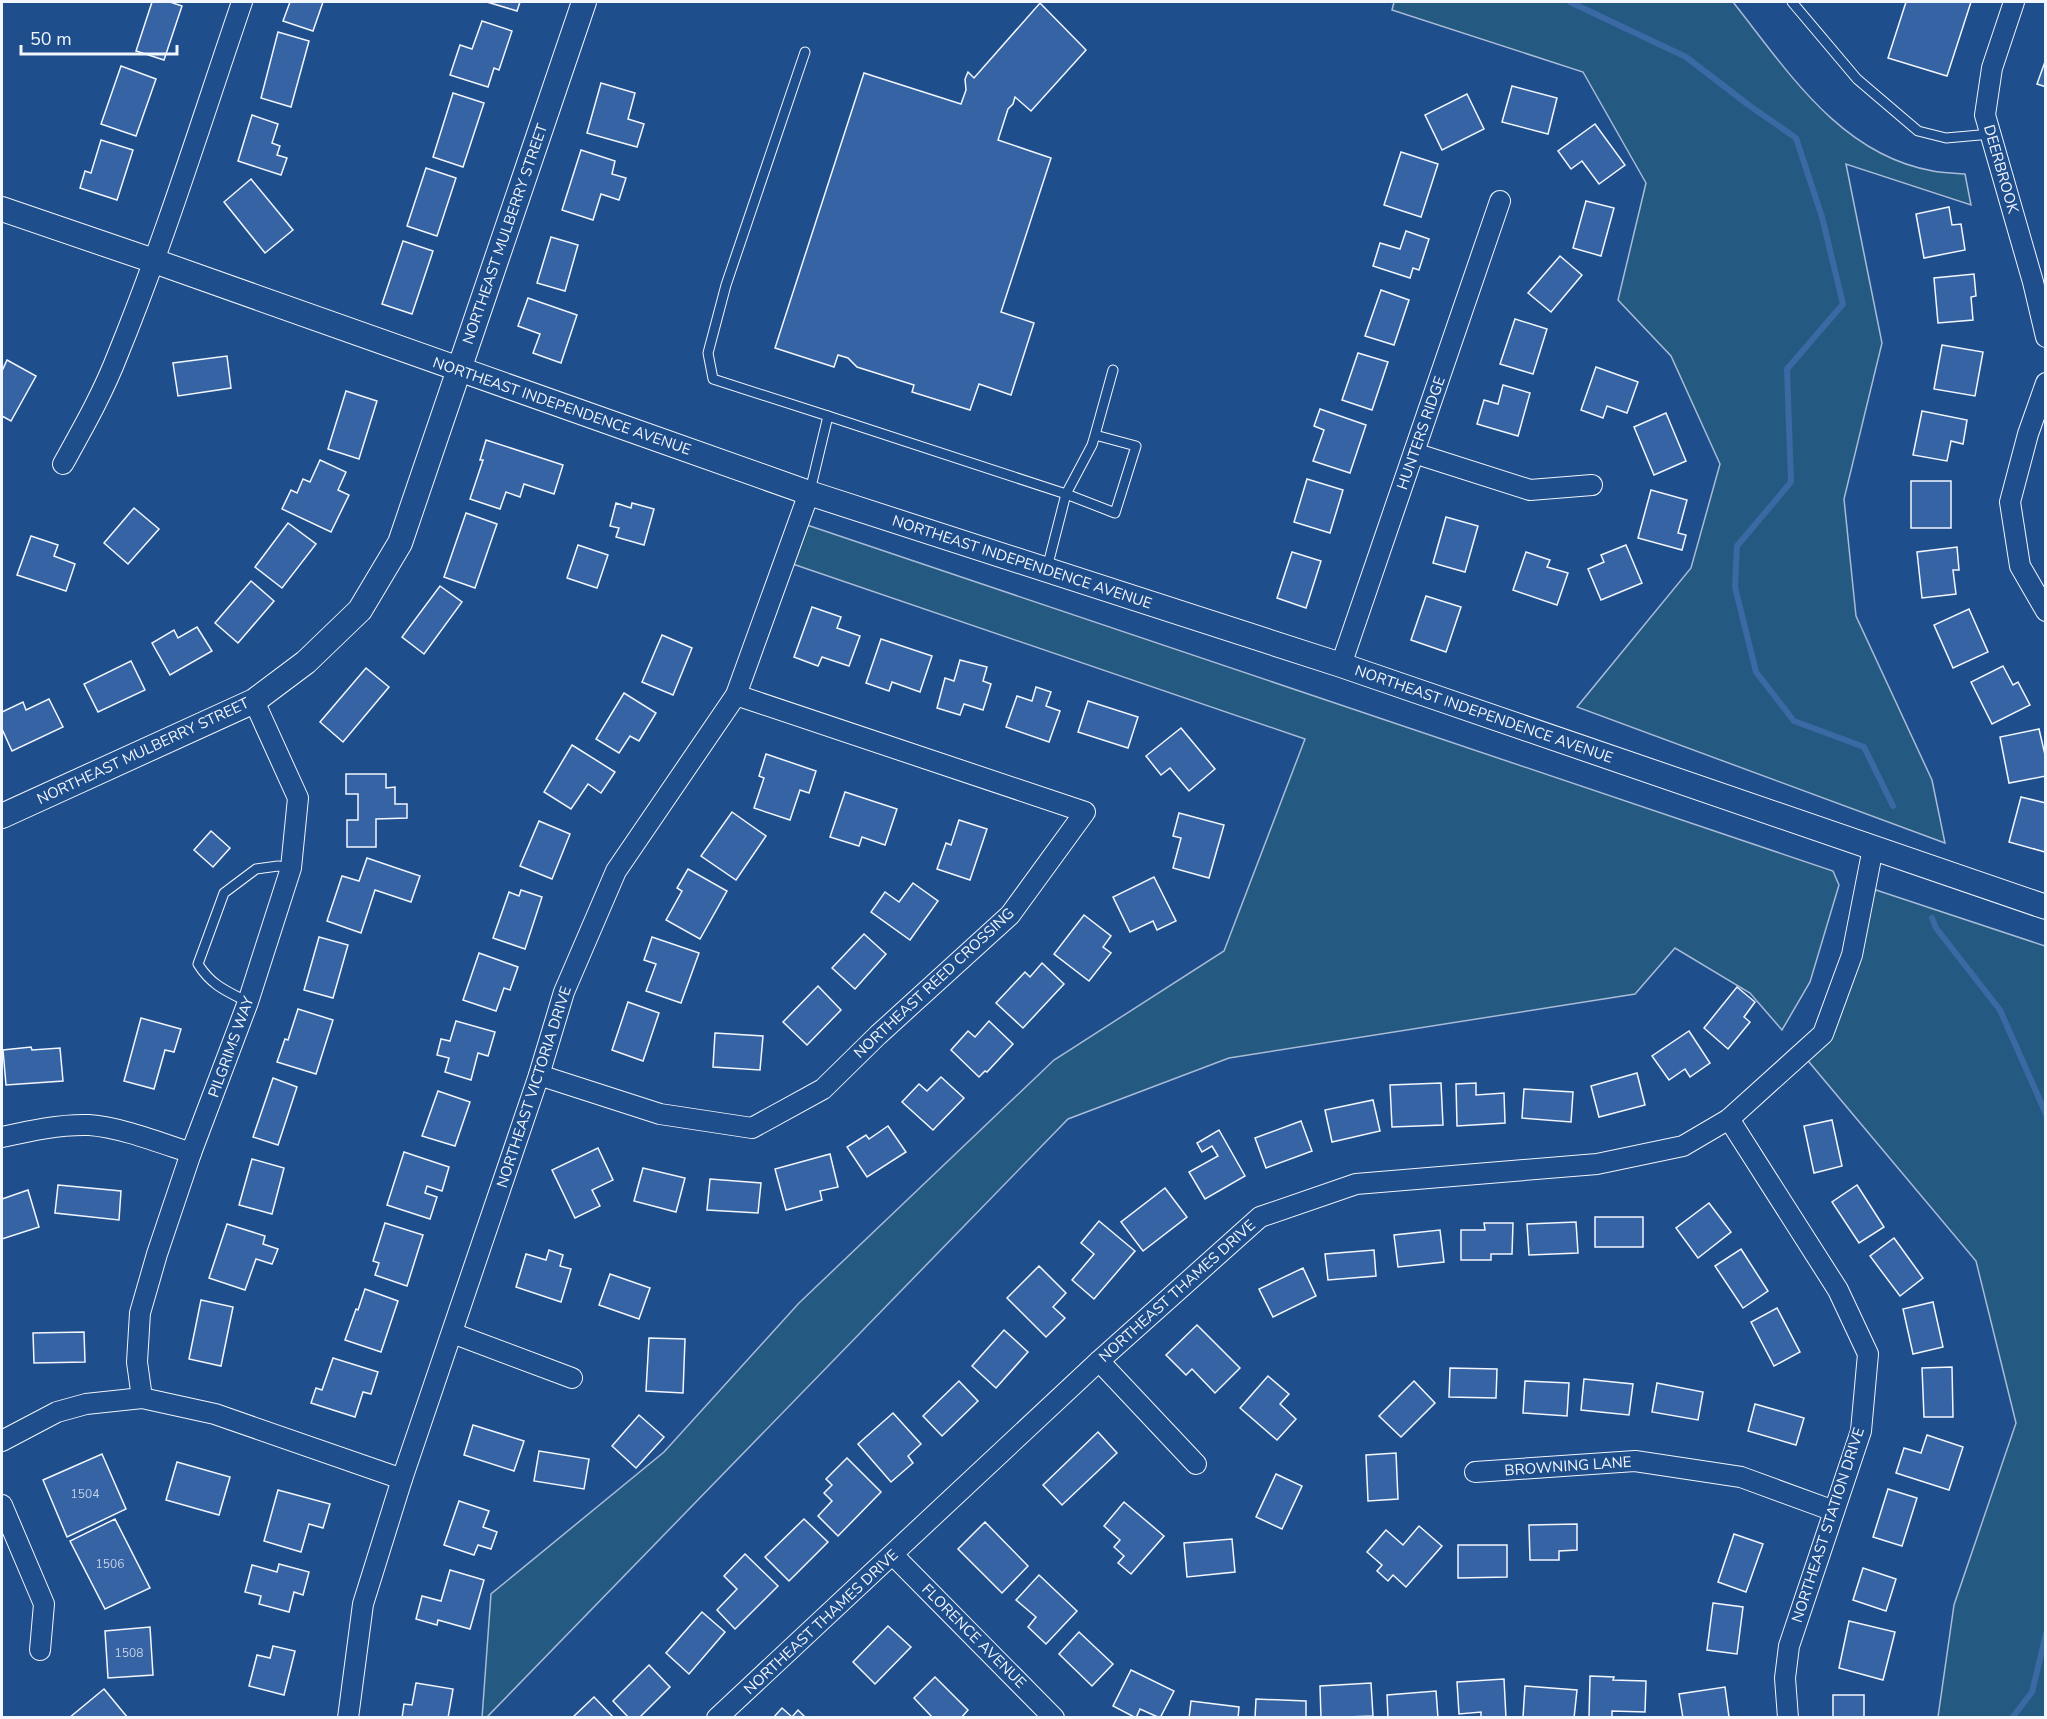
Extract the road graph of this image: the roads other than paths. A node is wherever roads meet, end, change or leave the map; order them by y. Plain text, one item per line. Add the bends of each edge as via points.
1 (242, 2) edge
2 (584, 2) edge
3 (1792, 2) edge
4 (2014, 2) edge
5 (805, 52) dead end
6 (1990, 134) junction
7 (1500, 201) dead end
8 (2, 208) edge
9 (154, 261) junction
10 (2046, 337) edge
11 (459, 370) junction
12 (1113, 370) dead end
13 (2046, 383) edge
14 (828, 416) junction
15 (1095, 435) junction
16 (1414, 453) junction
17 (63, 464) dead end
18 (1592, 485) dead end
19 (809, 493) junction
20 (1066, 494) junction
21 (1046, 570) junction
22 (2046, 611) edge
23 (1341, 665) junction
24 (735, 695) junction
25 (254, 701) junction
26 (2, 816) edge
27 (1873, 848) junction
28 (291, 868) junction
29 (2046, 907) edge
30 (248, 1002) junction
31 (539, 1075) junction
32 (1729, 1119) junction
33 (2, 1137) edge
34 (191, 1153) junction
35 (452, 1333) junction
36 (1099, 1360) junction
37 (572, 1378) dead end
38 (142, 1398) junction
39 (2, 1441) edge
40 (1196, 1464) dead end
41 (1475, 1472) dead end
42 (402, 1479) junction
43 (2, 1505) edge
44 (1834, 1511) junction
45 (893, 1555) junction
46 (40, 1650) dead end
47 (348, 1718) edge
48 (717, 1718) edge
49 (1054, 1718) edge
50 (1788, 1718) edge

1 - 9 street
2 - 11 street, NORTHEAST MULBERRY STREET
3 - 6 lane via 1857,79 1918,131 1946,138
4 - 6 street, DEERBROOK via 1992,68 1985,116
5 - 14 lane via 726,285 708,353 713,379
6 - 10 street, DEERBROOK
7 - 16 street, HUNTERS RIDGE
8 - 9 street, NORTHEAST INDEPENDENCE AVENUE
9 - 11 street, NORTHEAST INDEPENDENCE AVENUE
9 - 17 street via 114,365
11 - 19 street, NORTHEAST INDEPENDENCE AVENUE
11 - 25 street, NORTHEAST MULBERRY STREET via 400,543 360,610 306,662
12 - 15 lane
13 - 22 street via 2010,502 2020,566
14 - 19 lane
14 - 20 lane
15 - 20 lane
15 - 20 lane via 1136,446 1115,513
16 - 18 street via 1530,490
16 - 23 street, HUNTERS RIDGE
19 - 21 street, NORTHEAST INDEPENDENCE AVENUE
19 - 24 street, NORTHEAST VICTORIA DRIVE
20 - 21 lane
21 - 23 street, NORTHEAST INDEPENDENCE AVENUE
23 - 27 street, NORTHEAST INDEPENDENCE AVENUE
24 - 31 street, NORTHEAST VICTORIA DRIVE via 616,871 564,992
24 - 31 street, NORTHEAST REED CROSSING via 1085,812 1010,915 823,1089 752,1128 660,1114
25 - 26 street, NORTHEAST MULBERRY STREET
25 - 28 street, PILGRIMS WAY via 298,798
27 - 29 street, NORTHEAST INDEPENDENCE AVENUE
27 - 32 street, NORTHEAST THAMES DRIVE via 1852,955 1823,1034
28 - 30 street, PILGRIMS WAY
28 - 30 lane via 256,869 224,892 198,964 222,990
30 - 34 street, PILGRIMS WAY
31 - 35 street, NORTHEAST VICTORIA DRIVE
32 - 36 street, NORTHEAST THAMES DRIVE via 1683,1146 1597,1164 1356,1184 1260,1217
32 - 44 street, NORTHEAST STATION DRIVE via 1838,1290 1868,1354 1861,1431
33 - 34 street via 89,1125 136,1134
34 - 38 street, PILGRIMS WAY via 141,1313 137,1362
35 - 37 street
35 - 42 street, NORTHEAST VICTORIA DRIVE
36 - 40 street
36 - 45 street, NORTHEAST THAMES DRIVE
38 - 39 street via 86,1404 57,1412
38 - 42 street via 215,1414
41 - 44 street, BROWNING LANE via 1635,1461 1741,1477
42 - 47 street, NORTHEAST VICTORIA DRIVE via 363,1604
43 - 46 street via 44,1604
44 - 50 street, NORTHEAST STATION DRIVE via 1789,1646 1785,1678
45 - 48 street, NORTHEAST THAMES DRIVE
45 - 49 street, FLORENCE AVENUE

